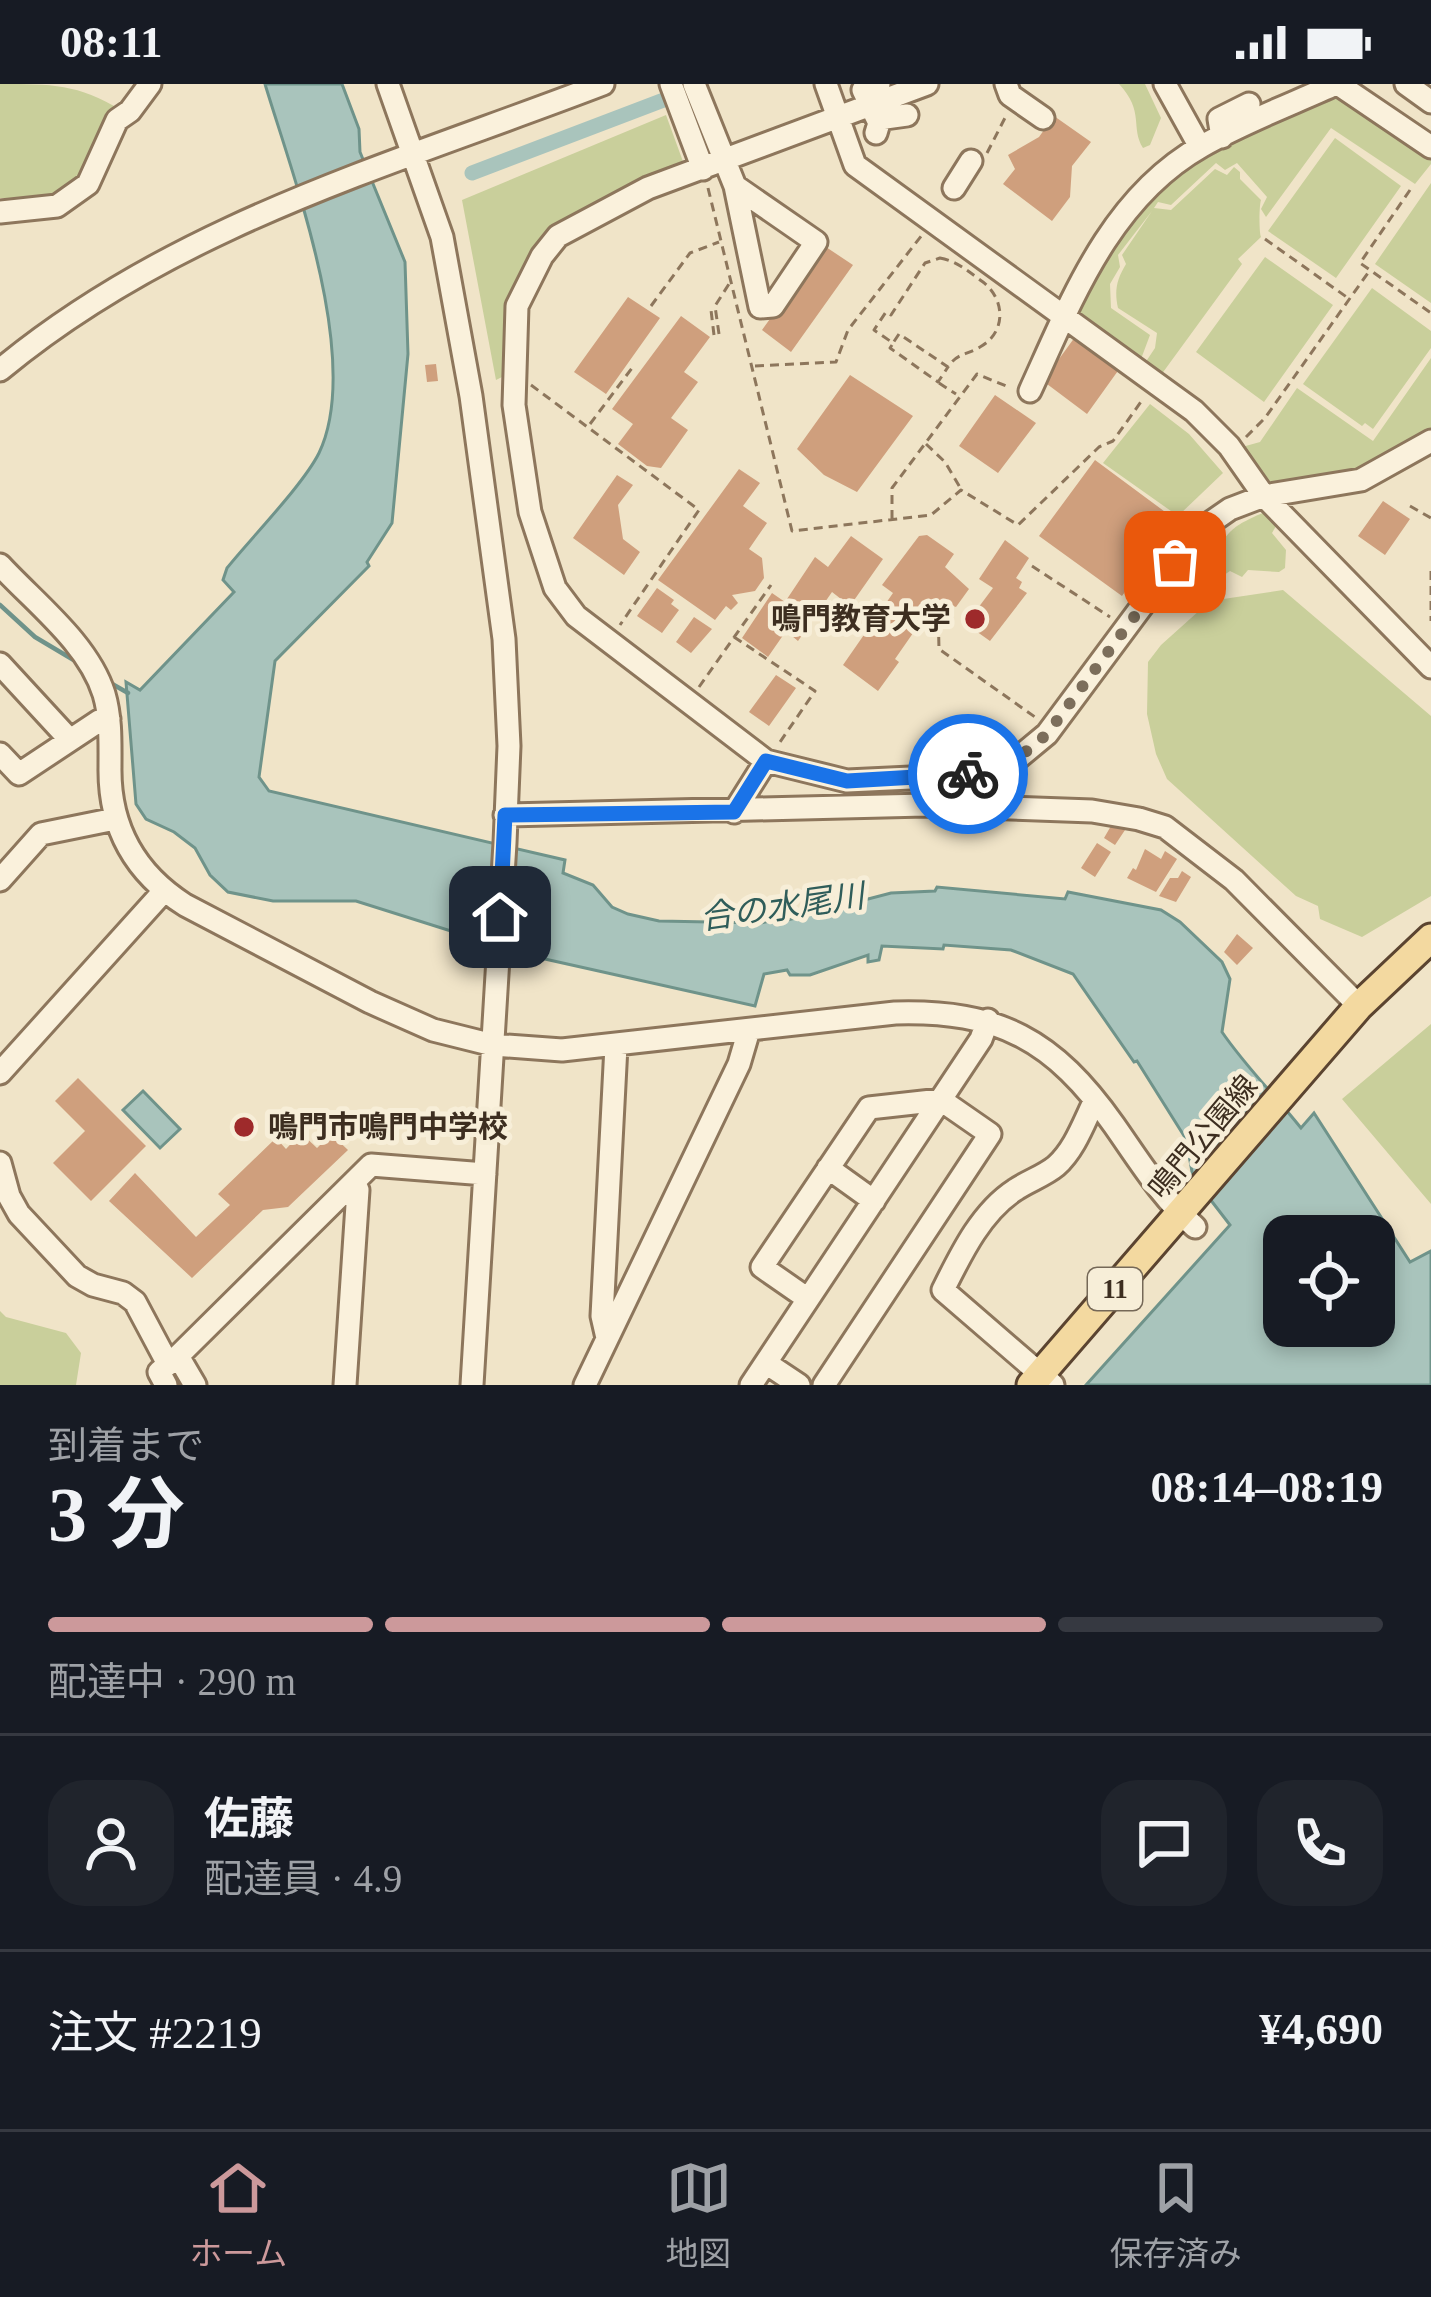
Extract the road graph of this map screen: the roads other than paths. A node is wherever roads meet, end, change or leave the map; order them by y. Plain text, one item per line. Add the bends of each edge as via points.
1 (150, 84) edge
2 (388, 84) edge
3 (602, 84) edge
4 (826, 84) edge
5 (927, 84) edge
6 (1006, 84) edge
7 (1165, 84) edge
8 (1337, 84) edge
9 (1406, 84) edge
10 (683, 92) edge
11 (1431, 101) edge
12 (1249, 104) dead end
13 (876, 110) edge
14 (907, 115) dead end
15 (838, 116) junction
16 (1042, 118) dead end
17 (1222, 136) junction
18 (1431, 146) edge
19 (1200, 147) junction
20 (415, 156) junction
21 (971, 161) dead end
22 (714, 166) junction
23 (735, 186) junction
24 (954, 188) dead end
25 (0, 212) edge
26 (1065, 315) junction
27 (0, 370) edge
28 (1030, 391) road end
29 (1431, 441) edge
30 (1264, 496) junction
31 (0, 565) edge
32 (0, 664) edge
33 (1431, 667) edge
34 (109, 719) junction
35 (70, 740) junction
36 (0, 754) edge
37 (766, 761) junction
38 (734, 812) junction
39 (505, 815) junction
40 (115, 819) junction
41 (4, 865) edge
42 (164, 891) junction
43 (1431, 938) edge
44 (1431, 961) edge
45 (1359, 1006) junction
46 (988, 1020) junction
47 (749, 1030) junction
48 (494, 1045) junction
49 (616, 1046) junction
50 (0, 1073) edge
51 (940, 1100) junction
52 (1095, 1100) junction
53 (1287, 1101) junction
54 (0, 1163) edge
55 (828, 1168) junction
56 (485, 1174) junction
57 (354, 1182) junction
58 (874, 1201) junction
59 (1197, 1210) junction
60 (808, 1298) junction
61 (607, 1338) junction
62 (766, 1363) junction
63 (171, 1368) edge
64 (1045, 1382) edge
65 (195, 1385) edge
66 (345, 1385) edge
67 (472, 1385) edge
68 (585, 1385) edge
69 (751, 1385) edge
70 (800, 1385) edge
71 (824, 1385) edge

1 - 25 street via 117,120 88,184 57,206
2 - 20 street
3 - 20 street
4 - 15 street
5 - 13 street
6 - 16 street
7 - 19 street
8 - 17 street
8 - 18 street
9 - 11 street
10 - 22 street
12 - 17 street via 1219,119
13 - 14 street
13 - 15 street
15 - 22 street
15 - 26 street via 855,165
17 - 19 street
19 - 26 street via 1105,236
20 - 27 street via 295,199 151,265
20 - 39 street via 459,320 505,639
21 - 24 street
22 - 23 street
22 - 37 street via 648,188 558,236 517,306 514,406 530,512 555,589 576,616
23 - 23 street via 816,242 772,306 760,307
26 - 28 street
26 - 30 street via 1193,411
29 - 30 street via 1360,480
30 - 33 street
30 - 37 street via 1197,532 1052,729 1006,768 847,781
31 - 34 street via 93,669
32 - 35 street
34 - 35 street
34 - 40 street
35 - 36 street via 19,774
37 - 38 street
38 - 39 street
38 - 45 street via 925,805 1138,818 1166,827 1234,880
39 - 48 street
40 - 41 street via 41,834
40 - 42 street via 132,856
42 - 48 street via 370,1001 433,1030
42 - 50 street
43 - 45 main road, 鳴門公園線 / 11
44 - 53 main road, 鳴門公園線 / 11
45 - 53 main road, 鳴門公園線 / 11
46 - 47 street via 895,1012
46 - 51 street
46 - 52 street via 1047,1052
47 - 49 street
47 - 61 street
48 - 49 street
48 - 56 street
49 - 61 street
51 - 55 street via 869,1108
51 - 58 street
51 - 71 street via 990,1134
52 - 59 street via 1162,1197
52 - 64 street via 1068,1153 994,1209 944,1290
53 - 59 main road, 鳴門公園線 / 11
54 - 63 street via 19,1214 77,1276 135,1302
55 - 58 street
55 - 60 street via 761,1267
56 - 57 street via 371,1165
56 - 67 street
57 - 63 street
57 - 66 street
58 - 60 street
59 - 64 main road, 鳴門公園線 / 11
60 - 62 street
61 - 68 street
62 - 69 street
62 - 70 street
63 - 65 street

